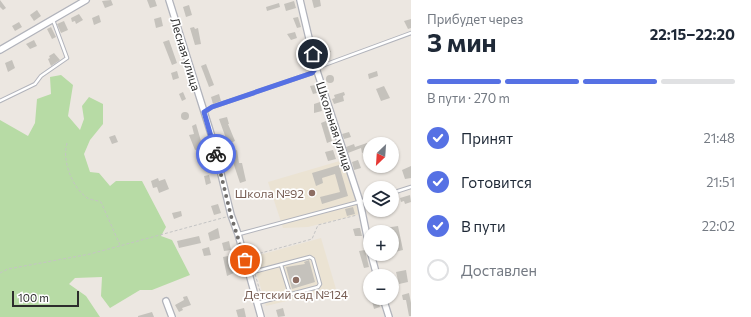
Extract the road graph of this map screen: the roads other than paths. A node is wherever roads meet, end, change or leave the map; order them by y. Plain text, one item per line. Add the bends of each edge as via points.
1 (86, 0) edge
2 (169, 0) edge
3 (300, 0) edge
4 (52, 20) junction
5 (411, 33) edge
6 (0, 50) edge
7 (316, 68) junction
8 (0, 102) edge
9 (204, 112) junction
10 (411, 187) edge
11 (399, 191) edge
12 (363, 201) edge
13 (360, 202) junction
14 (365, 225) edge
15 (238, 234) junction
16 (281, 265) junction
17 (252, 273) junction
18 (290, 294) junction
19 (166, 301) dead end
20 (260, 302) junction
21 (385, 305) edge
22 (172, 317) edge
23 (261, 317) edge
24 (389, 317) edge

1 - 4 street
2 - 9 street, Лесная улица
3 - 7 street, Школьная улица
4 - 6 street
4 - 8 lane via 67,58 41,76 35,84
5 - 7 lane
7 - 9 lane via 312,73
7 - 13 street, Школьная улица
9 - 15 street, Лесная улица
10 - 11 lane
12 - 13 lane
13 - 14 street, Школьная улица
13 - 15 lane
15 - 17 street, Лесная улица
16 - 17 lane
16 - 18 lane
16 - 18 lane via 310,257 313,259 319,286
17 - 20 street, Лесная улица
18 - 20 lane
19 - 22 street
20 - 23 street, Лесная улица
21 - 24 street

